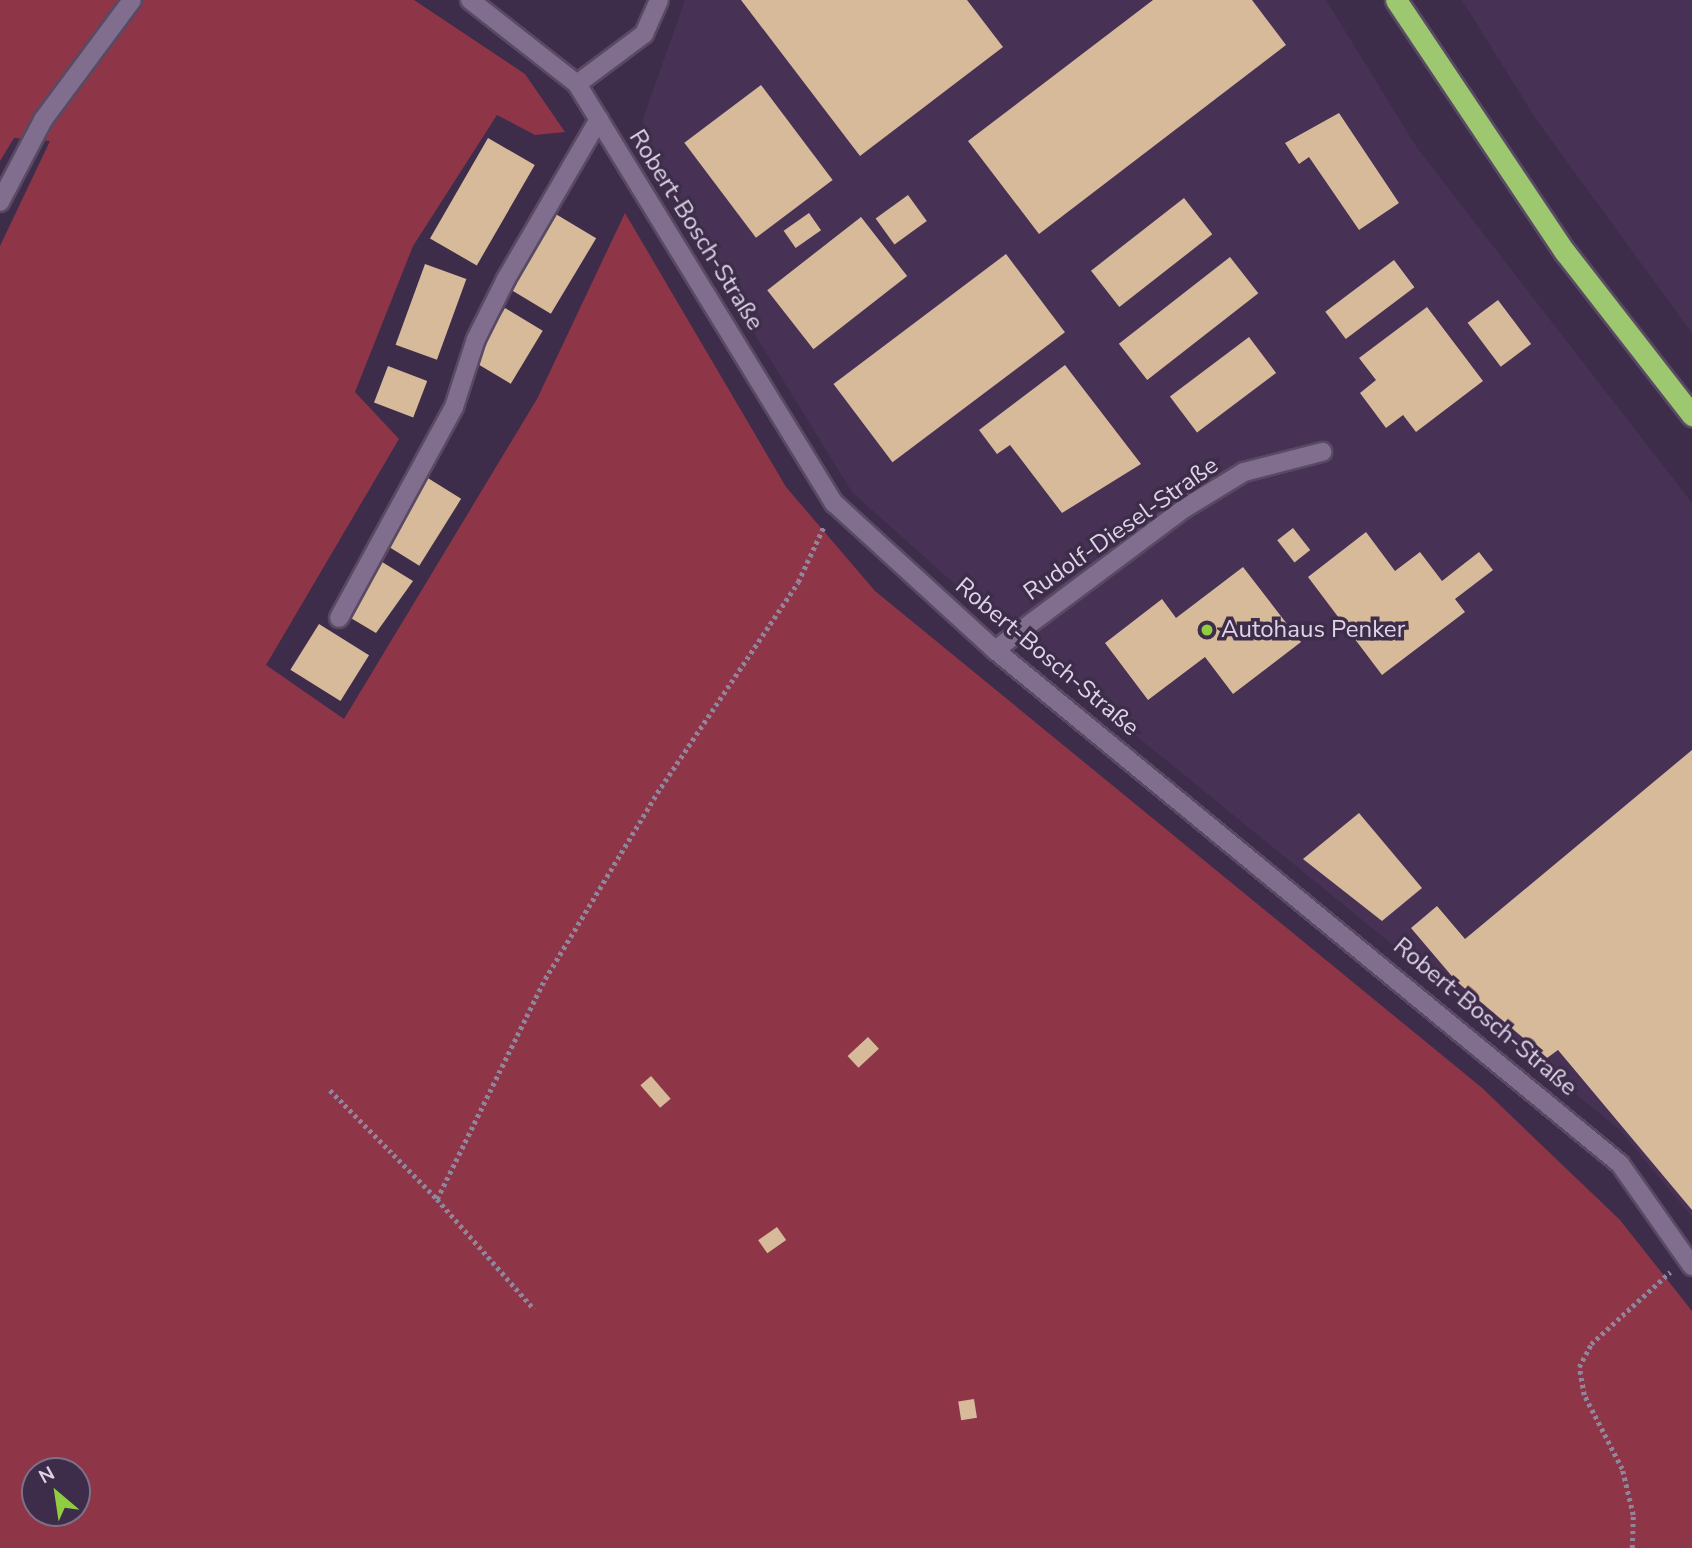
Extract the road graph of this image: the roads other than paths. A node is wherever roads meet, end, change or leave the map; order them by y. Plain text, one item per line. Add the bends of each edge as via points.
1 (132, 0) edge
2 (470, 0) edge
3 (659, 0) edge
4 (1396, 0) edge
5 (577, 83) junction
6 (599, 119) junction
7 (0, 202) edge
8 (1692, 415) edge
9 (1322, 452) dead end
10 (339, 618) dead end
11 (995, 650) junction
12 (1689, 1262) edge

1 - 7 street via 43,120
2 - 5 street, Robert-Bosch-Straße
3 - 5 street via 644,34
4 - 8 highway via 1566,253
5 - 6 street, Robert-Bosch-Straße
6 - 10 street via 506,279 476,339 454,407
6 - 11 street, Robert-Bosch-Straße via 834,503
9 - 11 street, Rudolf-Diesel-Straße via 1232,480
11 - 12 street, Robert-Bosch-Straße via 1620,1164

